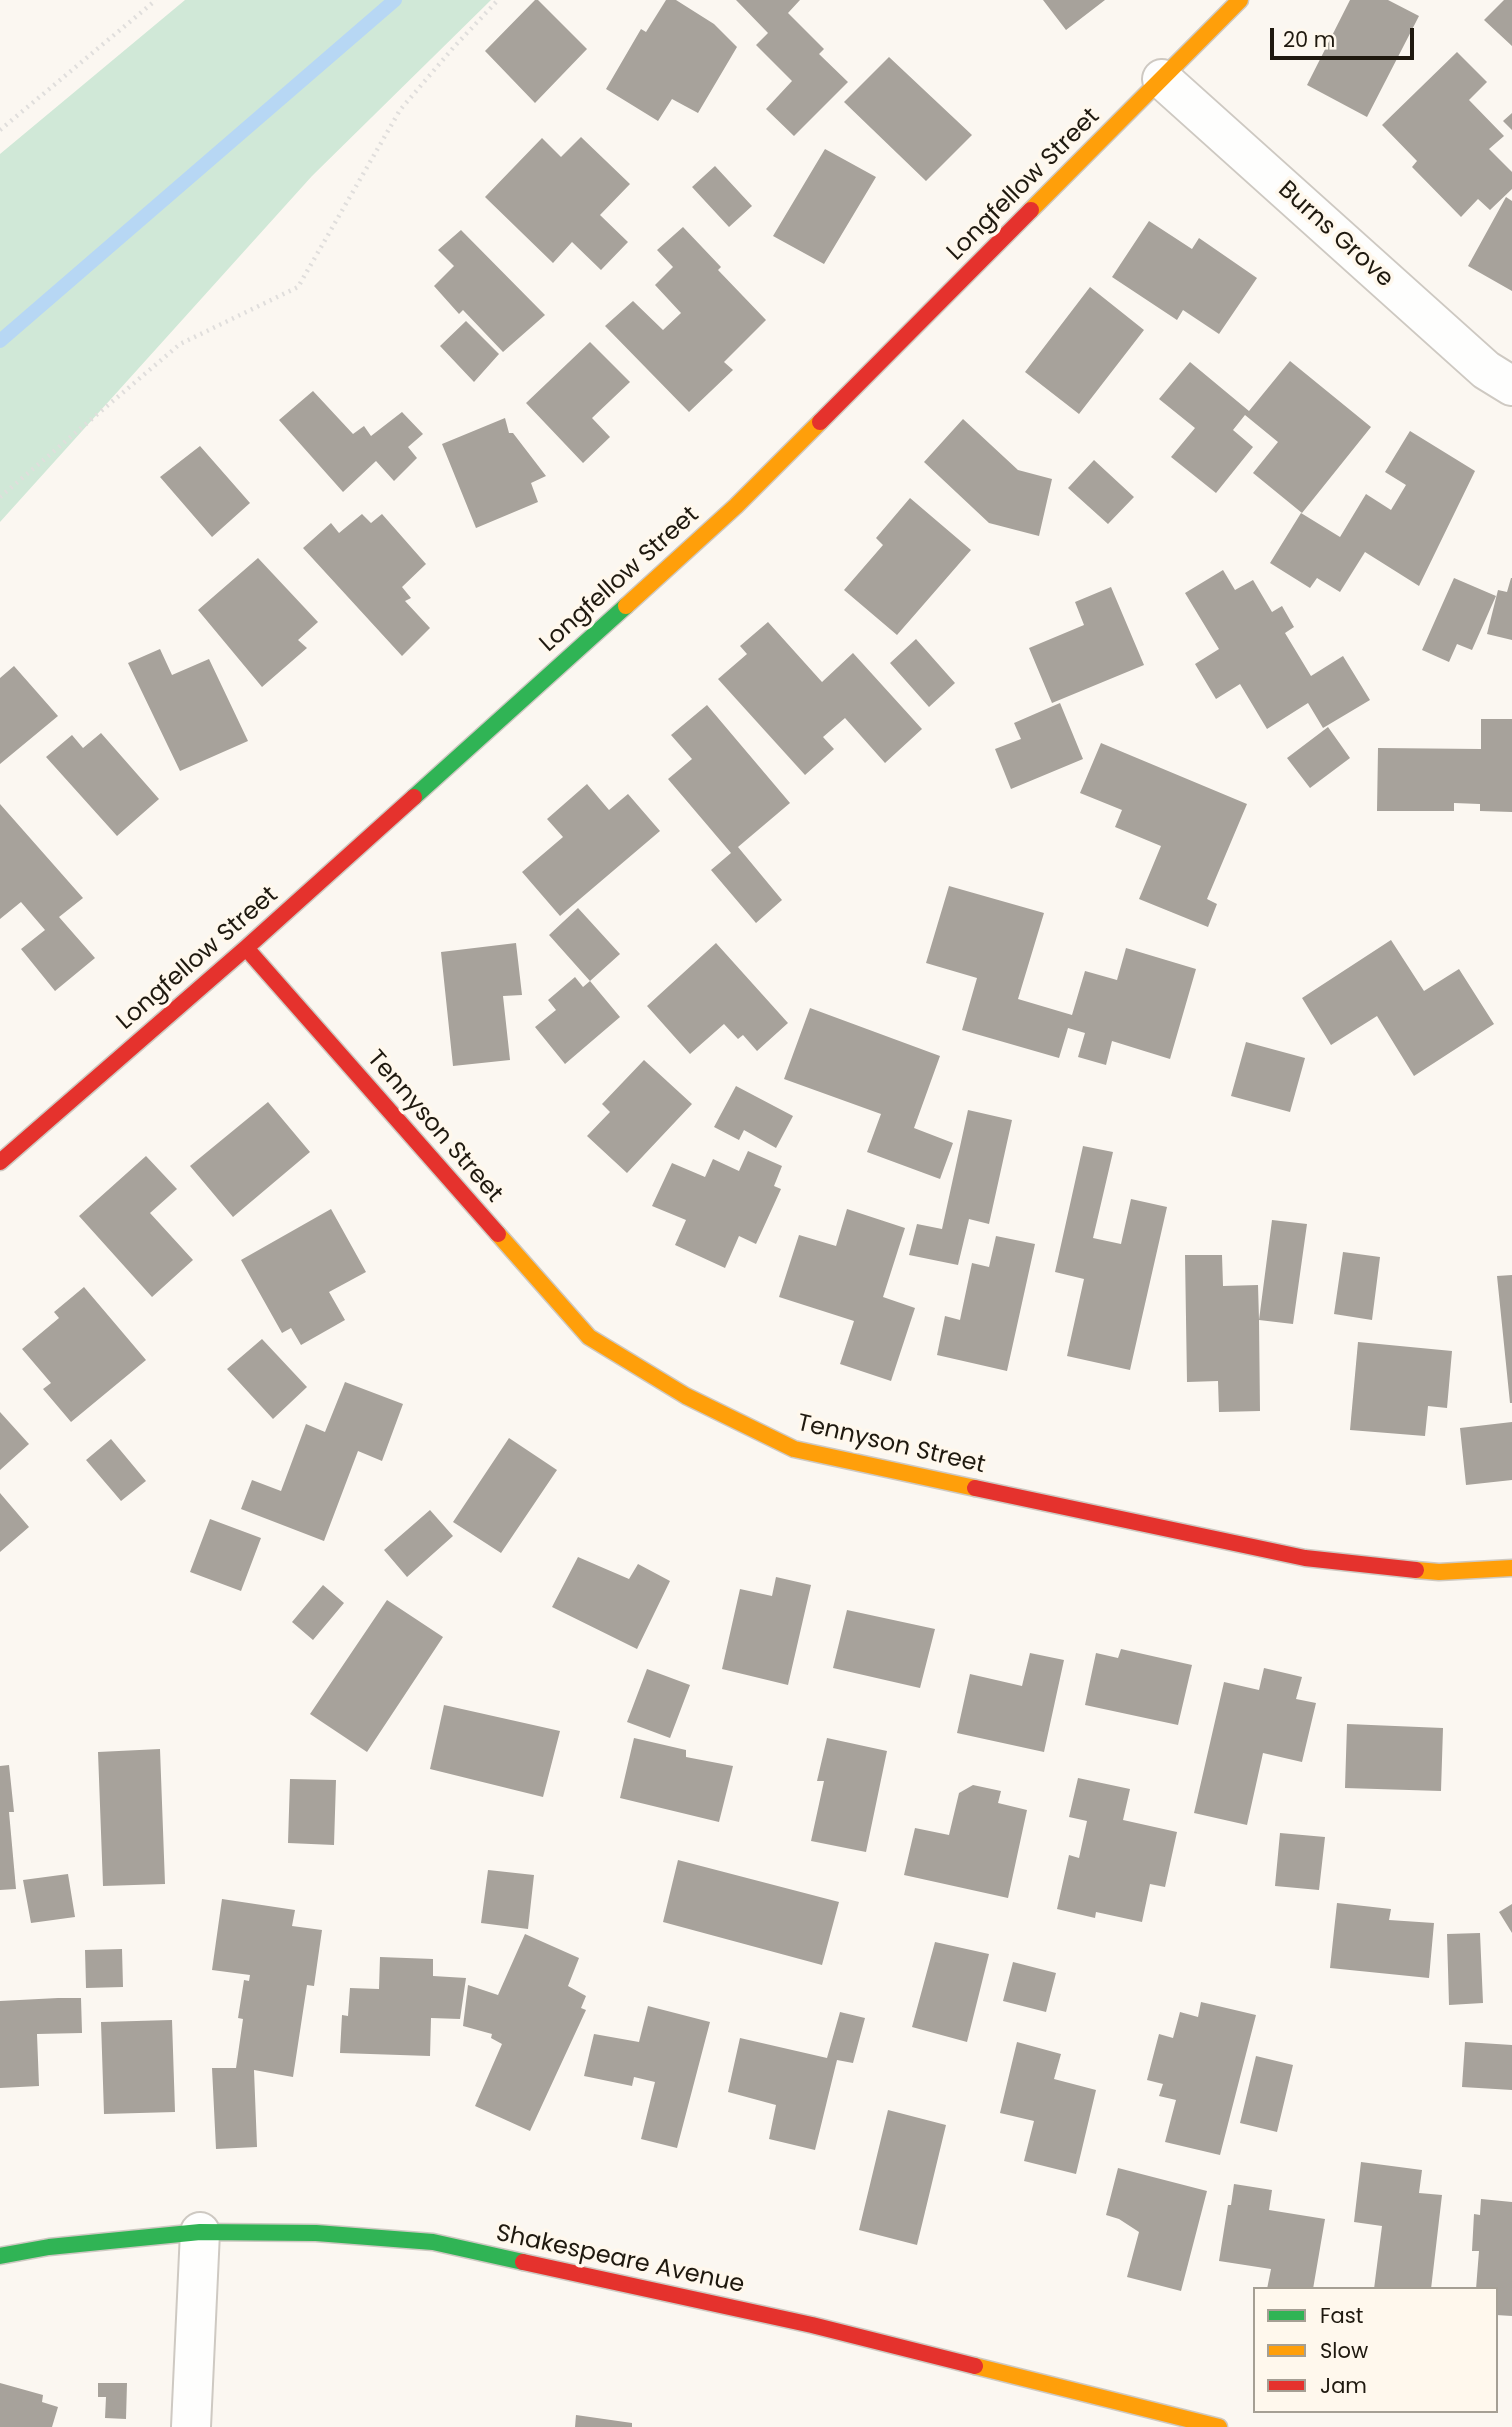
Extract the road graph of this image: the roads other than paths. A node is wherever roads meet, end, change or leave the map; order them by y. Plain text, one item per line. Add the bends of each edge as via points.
1 (1240, 0) edge
2 (1162, 79) junction
3 (1512, 386) edge
4 (246, 948) junction
5 (0, 1162) edge
6 (1512, 1568) edge
7 (200, 2232) junction
8 (0, 2256) edge
9 (191, 2427) edge
10 (1219, 2427) edge

1 - 2 street, Longfellow Street
2 - 3 street, Burns Grove via 1486,370
2 - 4 street, Longfellow Street via 736,506
4 - 5 street, Longfellow Street
4 - 6 street, Tennyson Street via 589,1337 685,1396 794,1449 1305,1558 1439,1572
7 - 8 street, Shakespeare Avenue via 49,2246
7 - 9 street
7 - 10 street, Shakespeare Avenue via 316,2233 433,2242 812,2325

